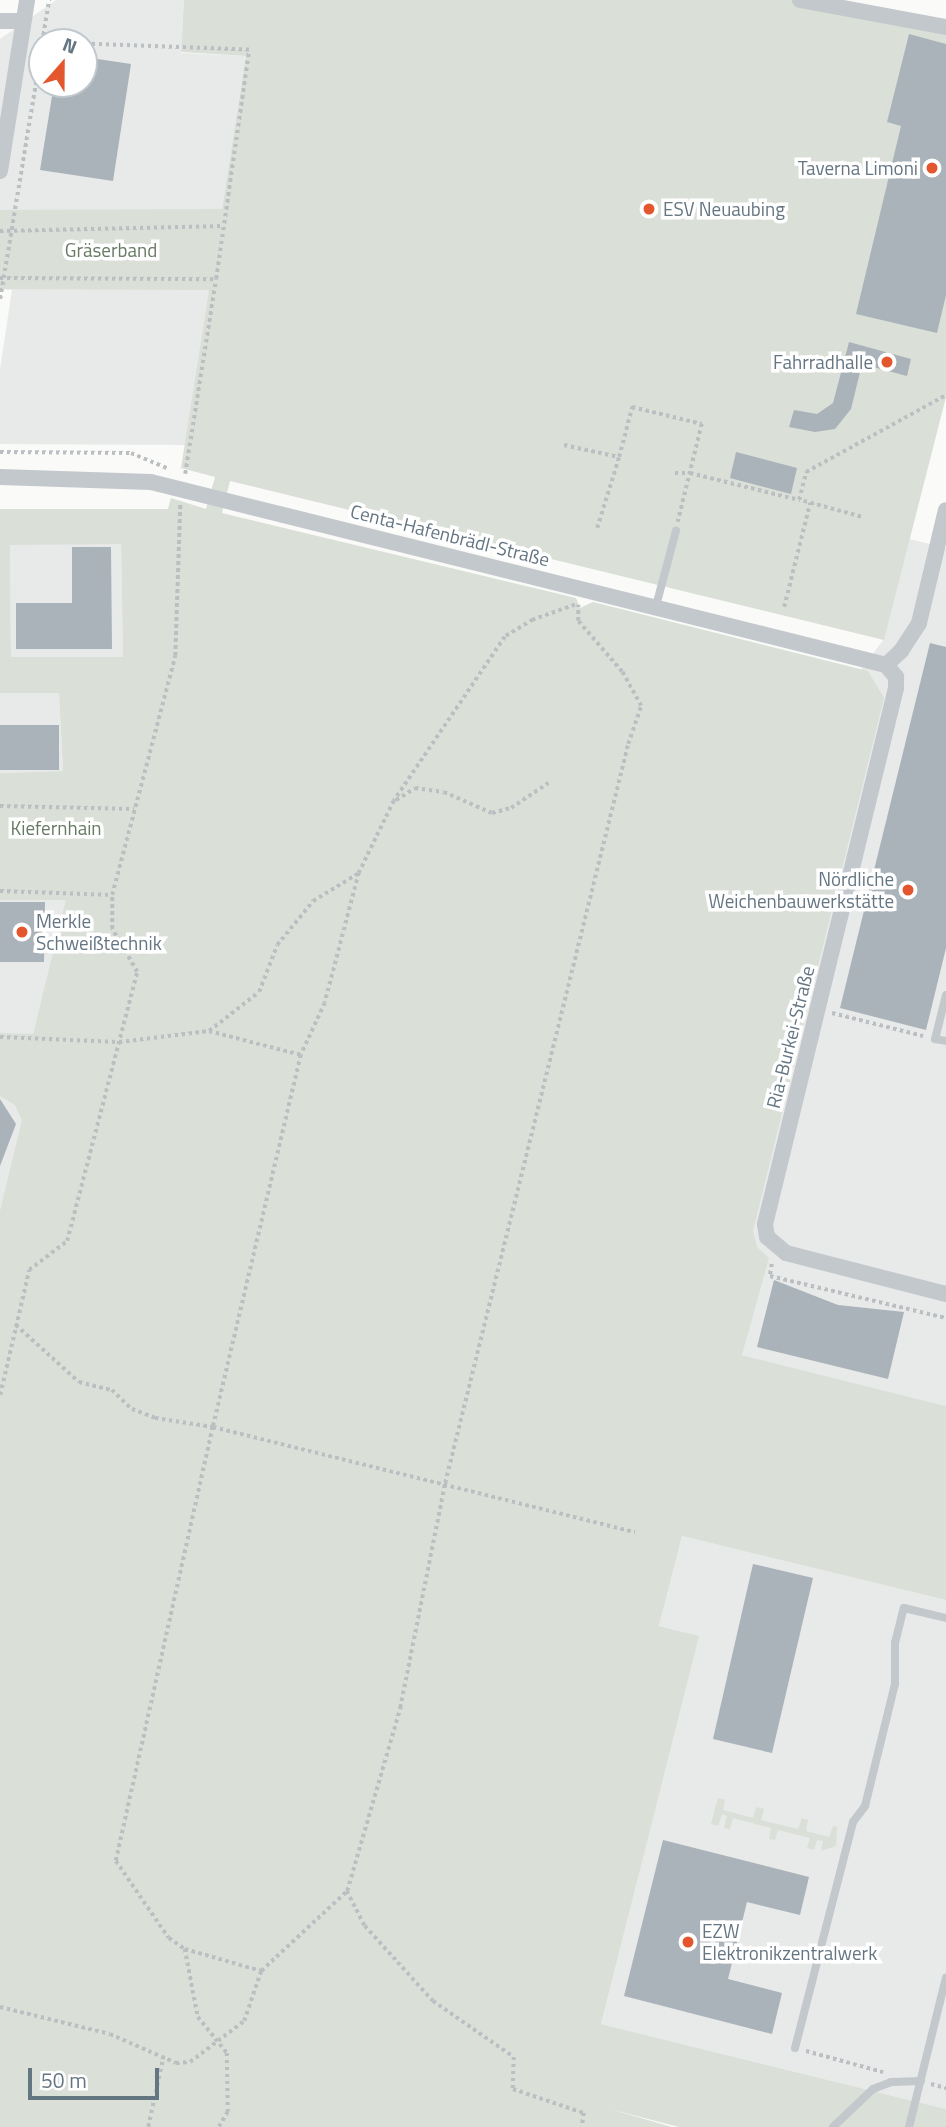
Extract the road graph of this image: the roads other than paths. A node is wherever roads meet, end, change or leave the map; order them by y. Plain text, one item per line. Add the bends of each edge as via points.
1 (27, 0) edge
2 (810, 1) edge
3 (0, 21) edge
4 (23, 21) junction
5 (945, 23) edge
6 (0, 171) edge
7 (0, 477) edge
8 (946, 510) edge
9 (676, 531) road end
10 (941, 551) edge
11 (656, 606) junction
12 (886, 665) junction
13 (946, 995) edge
14 (946, 1041) edge
15 (946, 1294) edge
16 (946, 1618) edge
17 (946, 1977) edge
18 (795, 2048) road end
19 (921, 2081) junction
20 (833, 2127) edge
21 (909, 2127) edge

1 - 4 street
2 - 5 street
3 - 4 street
4 - 6 street
7 - 11 street, Centa-Hafenbrädl-Straße via 183,482 217,499 581,596
8 - 10 street
9 - 11 lane
10 - 12 street via 919,623
11 - 12 street, Centa-Hafenbrädl-Straße
12 - 15 street, Ria-Burkei-Straße via 896,677 897,688 765,1224 775,1248
13 - 14 lane via 935,1038
16 - 18 lane via 904,1608 895,1643 895,1684 868,1794 853,1822
17 - 19 lane
19 - 20 lane via 891,2082 873,2089
19 - 21 lane

